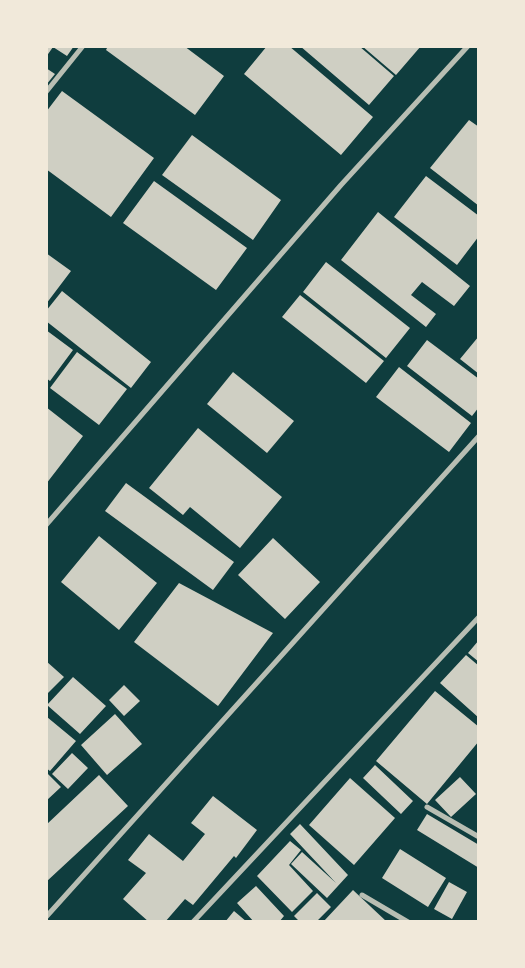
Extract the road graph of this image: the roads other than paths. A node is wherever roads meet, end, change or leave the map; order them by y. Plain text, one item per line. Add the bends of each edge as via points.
1 (83, 46) edge
2 (468, 46) edge
3 (46, 92) edge
4 (479, 436) edge
5 (46, 525) edge
6 (479, 617) edge
7 (427, 807) dead end
8 (479, 837) edge
9 (362, 895) dead end
10 (46, 917) edge
11 (193, 922) edge
12 (408, 922) edge

1 - 3 street
2 - 5 street via 341,185
4 - 10 street
6 - 11 street
7 - 8 street
9 - 12 street

